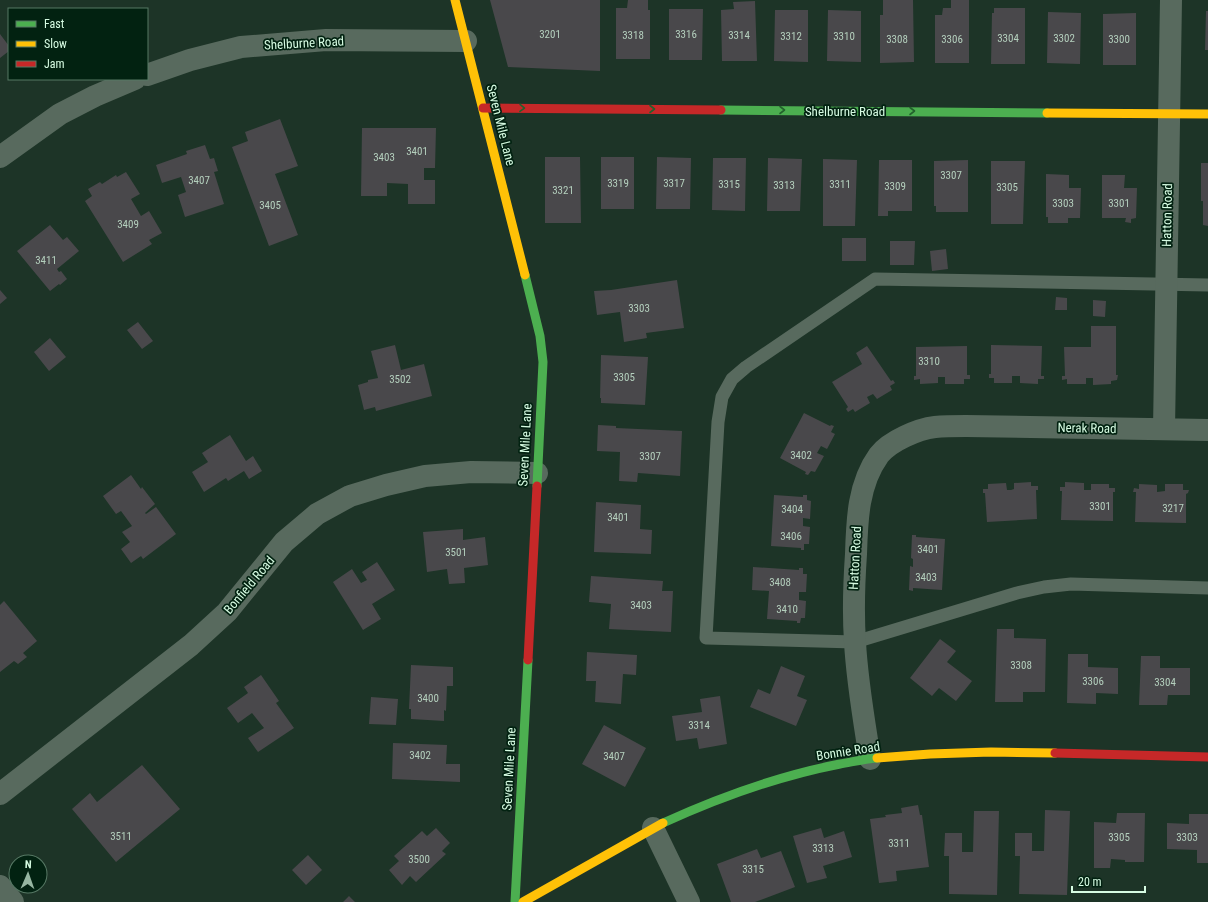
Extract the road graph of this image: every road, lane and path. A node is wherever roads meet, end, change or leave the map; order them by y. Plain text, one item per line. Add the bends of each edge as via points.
1 (455, 0) edge
2 (1170, 0) edge
3 (466, 41) junction
4 (148, 74) edge
5 (133, 80) edge
6 (483, 108) junction
7 (1169, 113) junction
8 (1208, 114) edge
9 (0, 157) edge
10 (1166, 284) junction
11 (1208, 285) edge
12 (966, 426) joint
13 (1164, 429) junction
14 (1208, 430) edge
15 (536, 473) junction
16 (1208, 588) edge
17 (855, 642) junction
18 (1208, 757) edge
19 (870, 759) junction
20 (0, 794) edge
21 (653, 828) junction
22 (0, 886) edge
23 (13, 902) edge
24 (515, 902) edge
25 (523, 902) edge
26 (689, 902) edge

1 - 3 street, Seven Mile Lane
2 - 7 street, Hatton Road
3 - 4 street, Shelburne Road via 326,40 241,47
3 - 6 street, Seven Mile Lane
5 - 9 street via 60,114
6 -> 7 street, Shelburne Road
6 - 15 street, Seven Mile Lane via 540,336 543,362
7 - 8 street, Shelburne Road
7 - 10 street, Hatton Road
10 - 11 lane
10 - 13 street, Hatton Road
10 - 17 lane via 876,278 732,379 722,397 718,422 706,638
12 - 13 street, Nerak Road
12 - 17 street, Hatton Road via 935,427 904,437 880,454 870,471 861,493 857,518 853,598
13 - 14 street, Nerak Road
15 - 20 street, Bonfield Road via 471,472 425,476 386,484 350,496 317,514 284,542 227,612 191,645
15 - 24 street, Seven Mile Lane
16 - 17 lane via 1071,584 1044,587
17 - 19 street, Hatton Road
18 - 19 street, Bonnie Road via 991,752
19 - 21 street, Bonnie Road via 809,770 751,787
21 - 25 street, Bonnie Road
21 - 26 street
22 - 23 street

